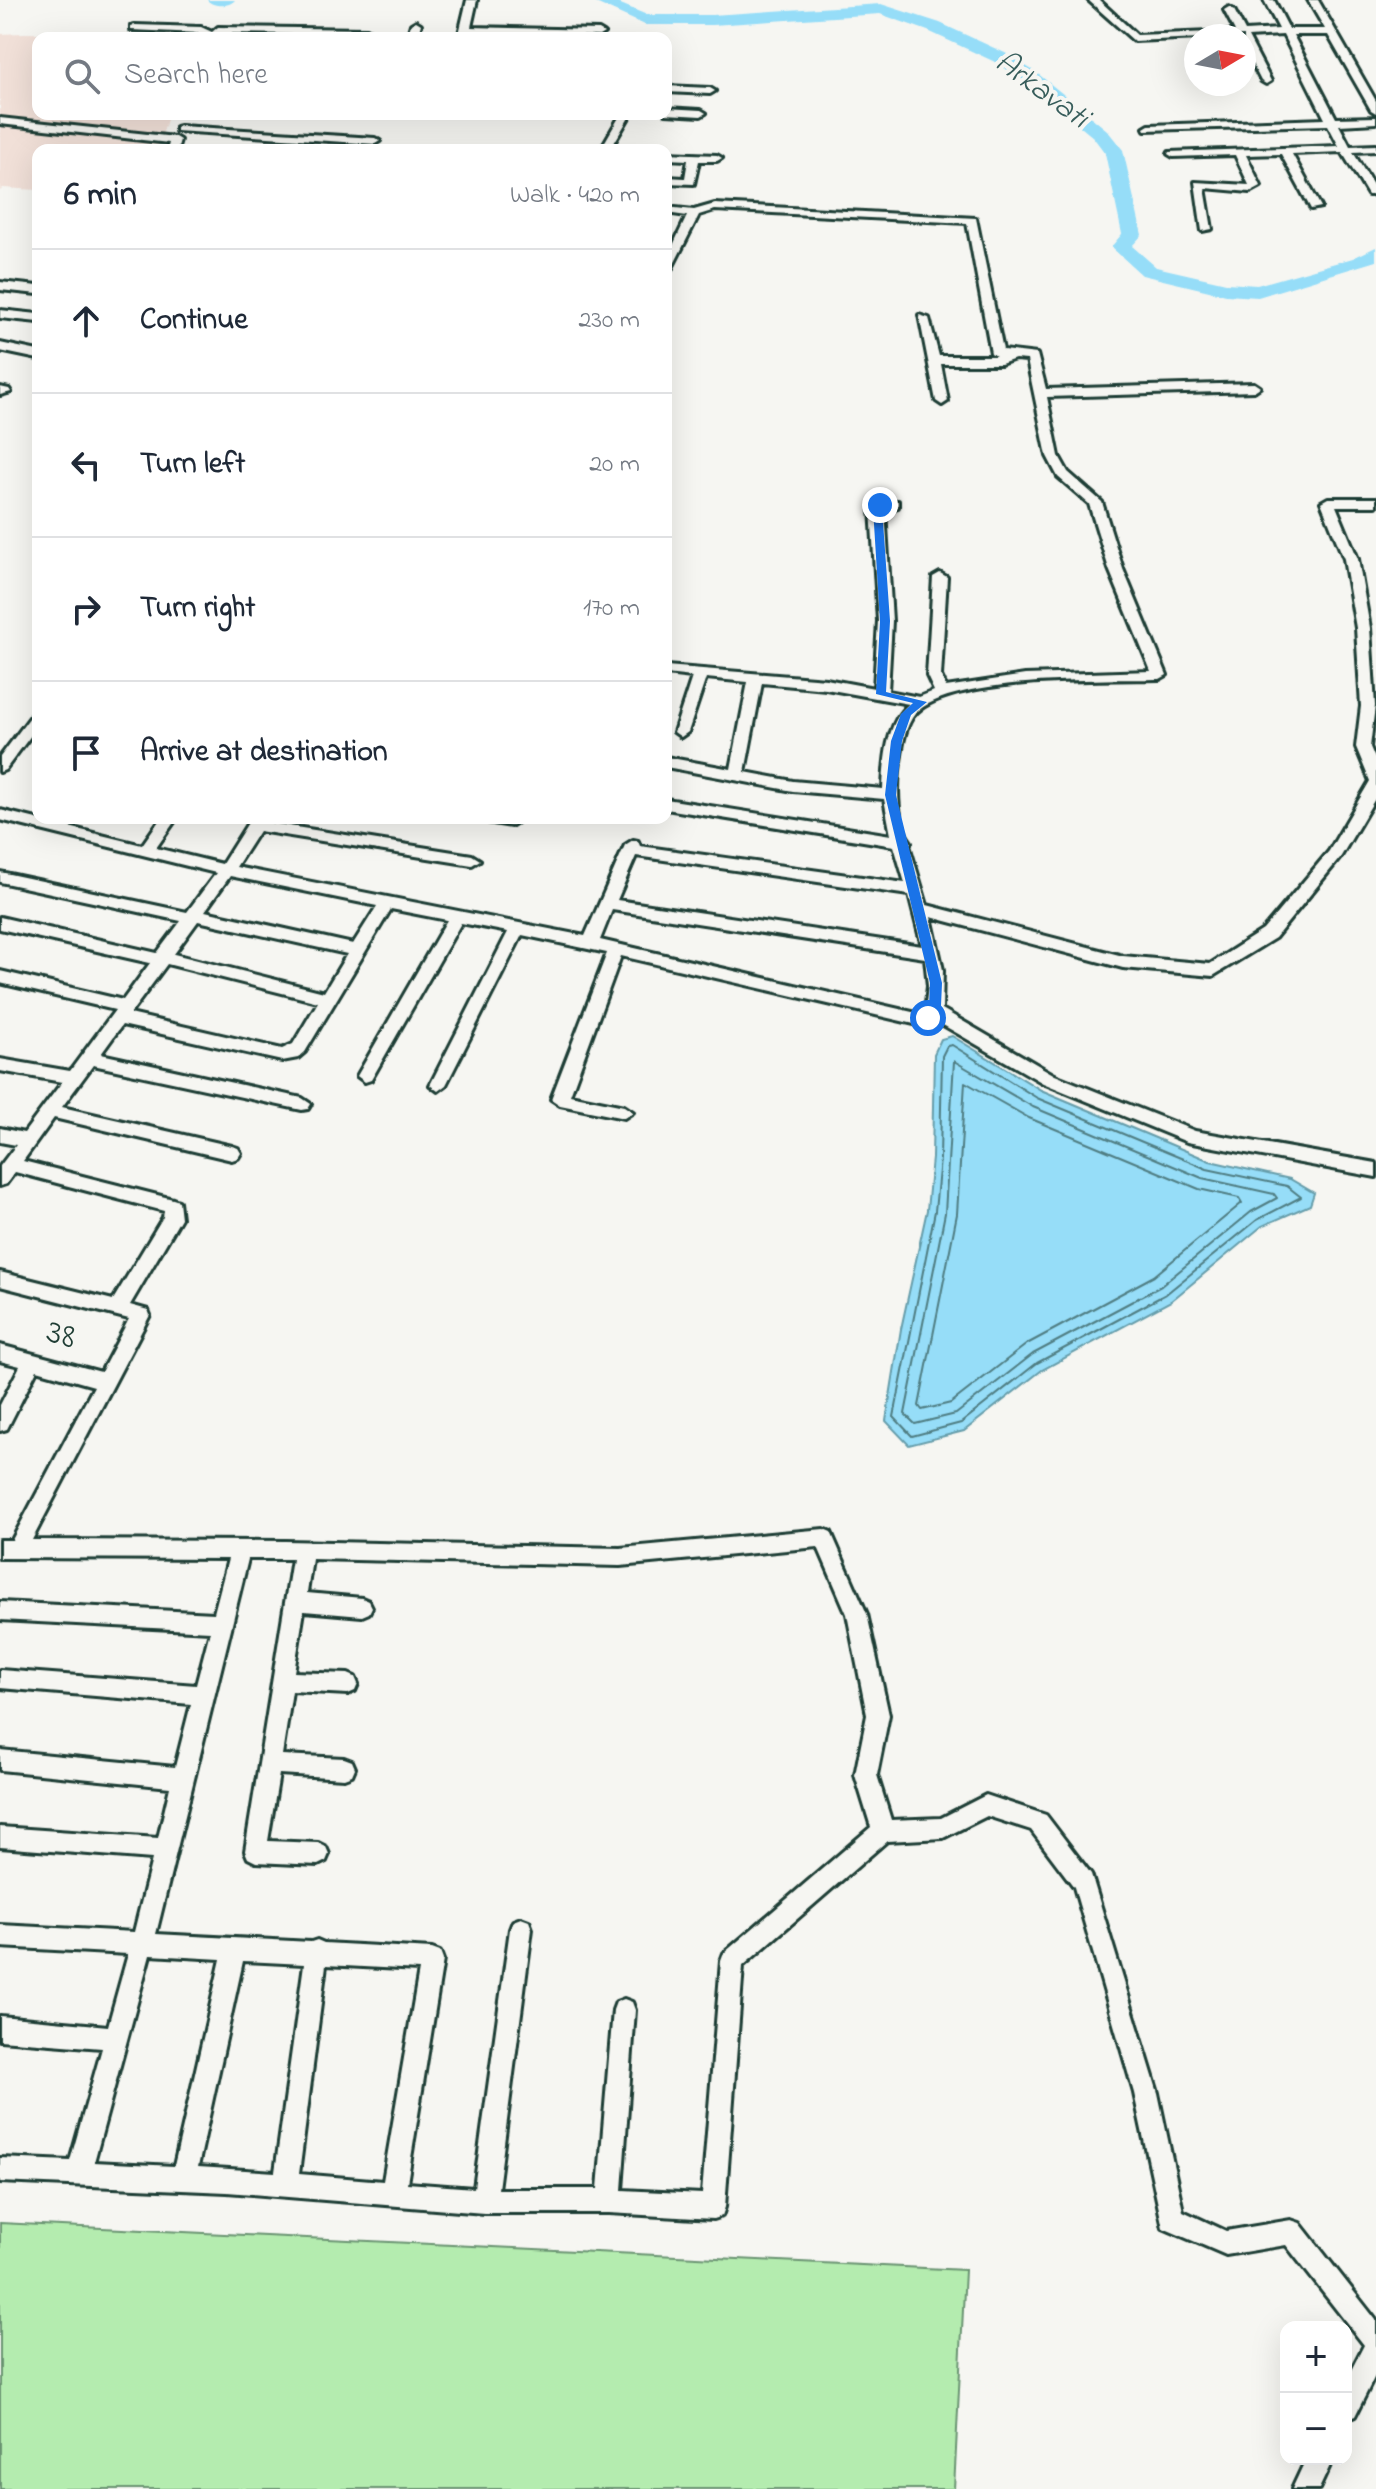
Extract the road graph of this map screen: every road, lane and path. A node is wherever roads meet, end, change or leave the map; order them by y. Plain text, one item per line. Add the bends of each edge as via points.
1 (472, 0) edge
2 (1093, 0) edge
3 (1269, 0) edge
4 (1313, 0) edge
5 (1229, 10) dead end
6 (416, 24) dead end
7 (1237, 24) edge
8 (135, 28) dead end
9 (204, 32) edge
10 (217, 32) edge
11 (367, 32) dead end
12 (414, 32) edge
13 (464, 32) edge
14 (1286, 32) junction
15 (1331, 32) junction
16 (1256, 35) edge
17 (1184, 36) edge
18 (1256, 61) edge
19 (1266, 81) dead end
20 (672, 89) edge
21 (710, 91) dead end
22 (1376, 110) edge
23 (672, 111) edge
24 (701, 113) dead end
25 (183, 120) edge
26 (622, 120) edge
27 (1376, 120) edge
28 (0, 121) edge
29 (1334, 122) junction
30 (1149, 128) dead end
31 (175, 140) edge
32 (375, 141) dead end
33 (608, 144) edge
34 (1376, 148) edge
35 (1346, 149) junction
36 (1285, 151) junction
37 (1239, 152) junction
38 (1173, 154) dead end
39 (672, 156) edge
40 (694, 157) junction
41 (717, 158) dead end
42 (672, 180) edge
43 (1372, 193) dead end
44 (1315, 207) dead end
45 (672, 211) edge
46 (694, 213) junction
47 (1206, 229) dead end
48 (672, 260) edge
49 (0, 286) edge
50 (32, 289) edge
51 (0, 314) edge
52 (32, 317) edge
53 (923, 318) dead end
54 (0, 347) edge
55 (32, 354) edge
56 (1010, 357) junction
57 (934, 360) junction
58 (1254, 387) dead end
59 (1040, 393) junction
60 (942, 401) dead end
61 (1376, 502) edge
62 (893, 504) dead end
63 (940, 577) dead end
64 (672, 671) edge
65 (700, 673) junction
66 (756, 677) junction
67 (942, 693) junction
68 (881, 694) junction
69 (922, 702) junction
70 (32, 724) edge
71 (681, 732) dead end
72 (672, 763) edge
73 (0, 767) edge
74 (737, 775) junction
75 (1376, 781) edge
76 (890, 795) junction
77 (672, 805) edge
78 (0, 815) edge
79 (32, 823) edge
80 (36, 824) edge
81 (165, 824) edge
82 (256, 824) edge
83 (268, 824) edge
84 (905, 849) junction
85 (146, 851) junction
86 (472, 860) dead end
87 (225, 870) junction
88 (0, 877) edge
89 (915, 890) junction
90 (387, 902) junction
91 (607, 904) junction
92 (920, 909) junction
93 (193, 916) junction
94 (457, 916) junction
95 (0, 923) edge
96 (518, 928) junction
97 (590, 943) junction
98 (616, 949) junction
99 (358, 951) junction
100 (930, 953) junction
101 (162, 958) junction
102 (0, 977) edge
103 (329, 999) junction
104 (123, 1012) junction
105 (928, 1016) junction
106 (89, 1058) junction
107 (0, 1065) edge
108 (365, 1076) dead end
109 (75, 1078) junction
110 (438, 1085) dead end
111 (302, 1104) dead end
112 (51, 1111) junction
113 (624, 1112) dead end
114 (0, 1135) edge
115 (29, 1141) junction
116 (232, 1153) dead end
117 (1376, 1170) edge
118 (6, 1172) edge
119 (0, 1279) edge
120 (117, 1310) junction
121 (0, 1353) edge
122 (32, 1362) junction
123 (106, 1381) junction
124 (0, 1423) edge
125 (9, 1548) edge
126 (240, 1550) junction
127 (303, 1551) junction
128 (295, 1601) junction
129 (362, 1607) dead end
130 (0, 1611) edge
131 (222, 1623) junction
132 (0, 1679) edge
133 (282, 1681) junction
134 (348, 1684) dead end
135 (204, 1695) junction
136 (0, 1760) edge
137 (270, 1764) junction
138 (344, 1768) dead end
139 (183, 1778) junction
140 (883, 1831) junction
141 (0, 1837) edge
142 (166, 1849) junction
143 (318, 1854) dead end
144 (521, 1929) dead end
145 (0, 1936) edge
146 (142, 1945) junction
147 (235, 1948) junction
148 (317, 1951) junction
149 (624, 2010) dead end
150 (0, 2028) edge
151 (116, 2038) junction
152 (0, 2170) edge
153 (79, 2172) junction
154 (183, 2178) junction
155 (285, 2185) junction
156 (393, 2195) junction
157 (484, 2201) junction
158 (609, 2201) junction
159 (1376, 2340) edge
160 (1376, 2348) edge
161 (1352, 2395) edge
162 (1317, 2465) edge
163 (1305, 2489) edge

1 - 13 street
2 - 17 street via 1134,38
3 - 14 street
4 - 15 street
5 - 7 street
6 - 12 street
8 - 9 street
10 - 11 street
14 - 15 street
14 - 16 street
14 - 29 street
15 - 22 street
18 - 19 street
20 - 21 street
23 - 24 street
25 - 31 street
26 - 33 street
27 - 29 street
28 - 31 street
29 - 30 street
29 - 35 street
31 - 32 street
34 - 35 street
35 - 36 street
35 - 43 street
36 - 37 street
36 - 44 street
37 - 38 street
37 - 47 street via 1255,186 1199,184
39 - 40 street
40 - 41 street
40 - 42 street via 690,182
45 - 46 street
46 - 48 street
46 - 56 street via 715,207 972,220 997,353
49 - 50 street
51 - 52 street
53 - 57 street
54 - 55 street
56 - 57 street
56 - 59 street via 1033,357
57 - 60 street
58 - 59 street
59 - 67 street via 1053,456 1063,474 1095,502 1160,675 997,681
61 - 75 street via 1328,502 1351,559 1363,628 1368,706 1363,747
62 - 68 street via 878,508 885,621
63 - 67 street via 934,676
64 - 65 street
65 - 66 street
65 - 71 street
66 - 68 street
66 - 74 street
67 - 69 street
68 - 69 street
69 - 76 street via 907,714 897,741
70 - 73 street
72 - 74 street
74 - 76 street
75 - 92 street via 1335,854 1269,934 1213,970 1123,962
76 - 84 street
77 - 84 street
78 - 79 street
80 - 85 street
81 - 85 street
82 - 87 street
83 - 86 street
84 - 89 street
85 - 87 street
87 - 90 street
87 - 93 street
88 - 93 street
89 - 91 street via 632,848
89 - 92 street
90 - 94 street
90 - 99 street
91 - 97 street
91 - 100 street
92 - 100 street
93 - 99 street
93 - 101 street
94 - 96 street
94 - 108 street
95 - 101 street
96 - 97 street
96 - 110 street
97 - 98 street
98 - 105 street
98 - 113 street via 560,1099
99 - 103 street
100 - 105 street via 936,983
101 - 103 street
101 - 104 street
102 - 104 street
103 - 104 street via 292,1054 282,1055
104 - 106 street
105 - 117 street via 1049,1079 1193,1137
106 - 109 street
106 - 111 street
107 - 109 street
109 - 112 street
112 - 115 street
112 - 116 street
114 - 115 street
115 - 118 street
118 - 120 street via 173,1206 172,1218
119 - 120 street
120 - 123 street via 141,1315
121 - 122 street, 38
122 - 123 street, 38
122 - 124 street
123 - 125 street
125 - 126 street
126 - 127 street
126 - 131 street
127 - 128 street
127 - 140 street via 620,1557 824,1538 857,1614 878,1715 866,1775
128 - 129 street
128 - 133 street
130 - 131 street
131 - 135 street
132 - 135 street
133 - 134 street
133 - 137 street
135 - 139 street
136 - 139 street
137 - 138 street
137 - 143 street via 256,1851
139 - 142 street
140 - 158 street via 732,1961 713,2207
140 - 159 street via 943,1828 986,1805 1038,1822 1083,1882 1146,2093 1172,2219 1226,2243 1291,2232
141 - 142 street
142 - 146 street
144 - 157 street
145 - 146 street
146 - 147 street
146 - 151 street
147 - 148 street
147 - 154 street
148 - 155 street
148 - 156 street via 432,1960
149 - 158 street
150 - 151 street
151 - 153 street
152 - 153 street
153 - 154 street
154 - 155 street
155 - 156 street
156 - 157 street
157 - 158 street
160 - 161 street
162 - 163 street

